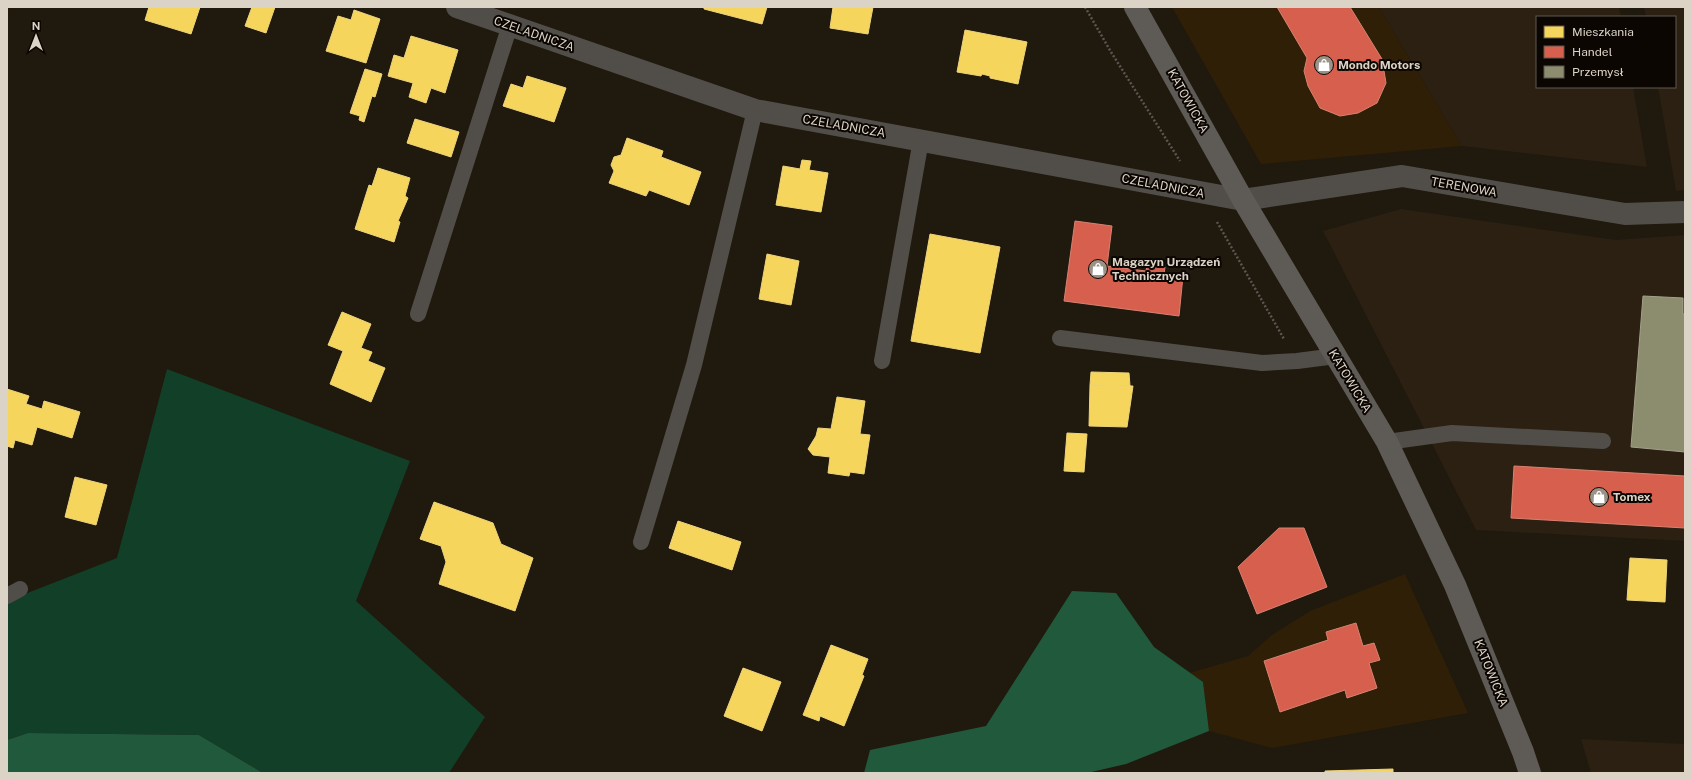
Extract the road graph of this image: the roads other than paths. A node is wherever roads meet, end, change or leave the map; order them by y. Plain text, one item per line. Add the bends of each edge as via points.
1 (457, 7) edge
2 (1135, 7) edge
3 (510, 25) junction
4 (755, 110) junction
5 (921, 140) junction
6 (1243, 200) junction
7 (1685, 212) edge
8 (418, 314) dead end
9 (1060, 338) dead end
10 (1336, 356) junction
11 (882, 361) dead end
12 (1603, 441) dead end
13 (1387, 442) junction
14 (641, 542) dead end
15 (1530, 773) edge

1 - 3 street, CZELADNICZA
2 - 6 street, KATOWICKA
3 - 4 street, CZELADNICZA
3 - 8 lane
4 - 5 street, CZELADNICZA
4 - 14 lane via 694,364
5 - 6 street, CZELADNICZA
5 - 11 lane
6 - 7 street, TERENOWA via 1402,176 1625,214
6 - 10 street, KATOWICKA
9 - 10 lane via 1262,363
10 - 13 street, KATOWICKA
12 - 13 lane via 1452,433
13 - 15 street, KATOWICKA via 1455,585

